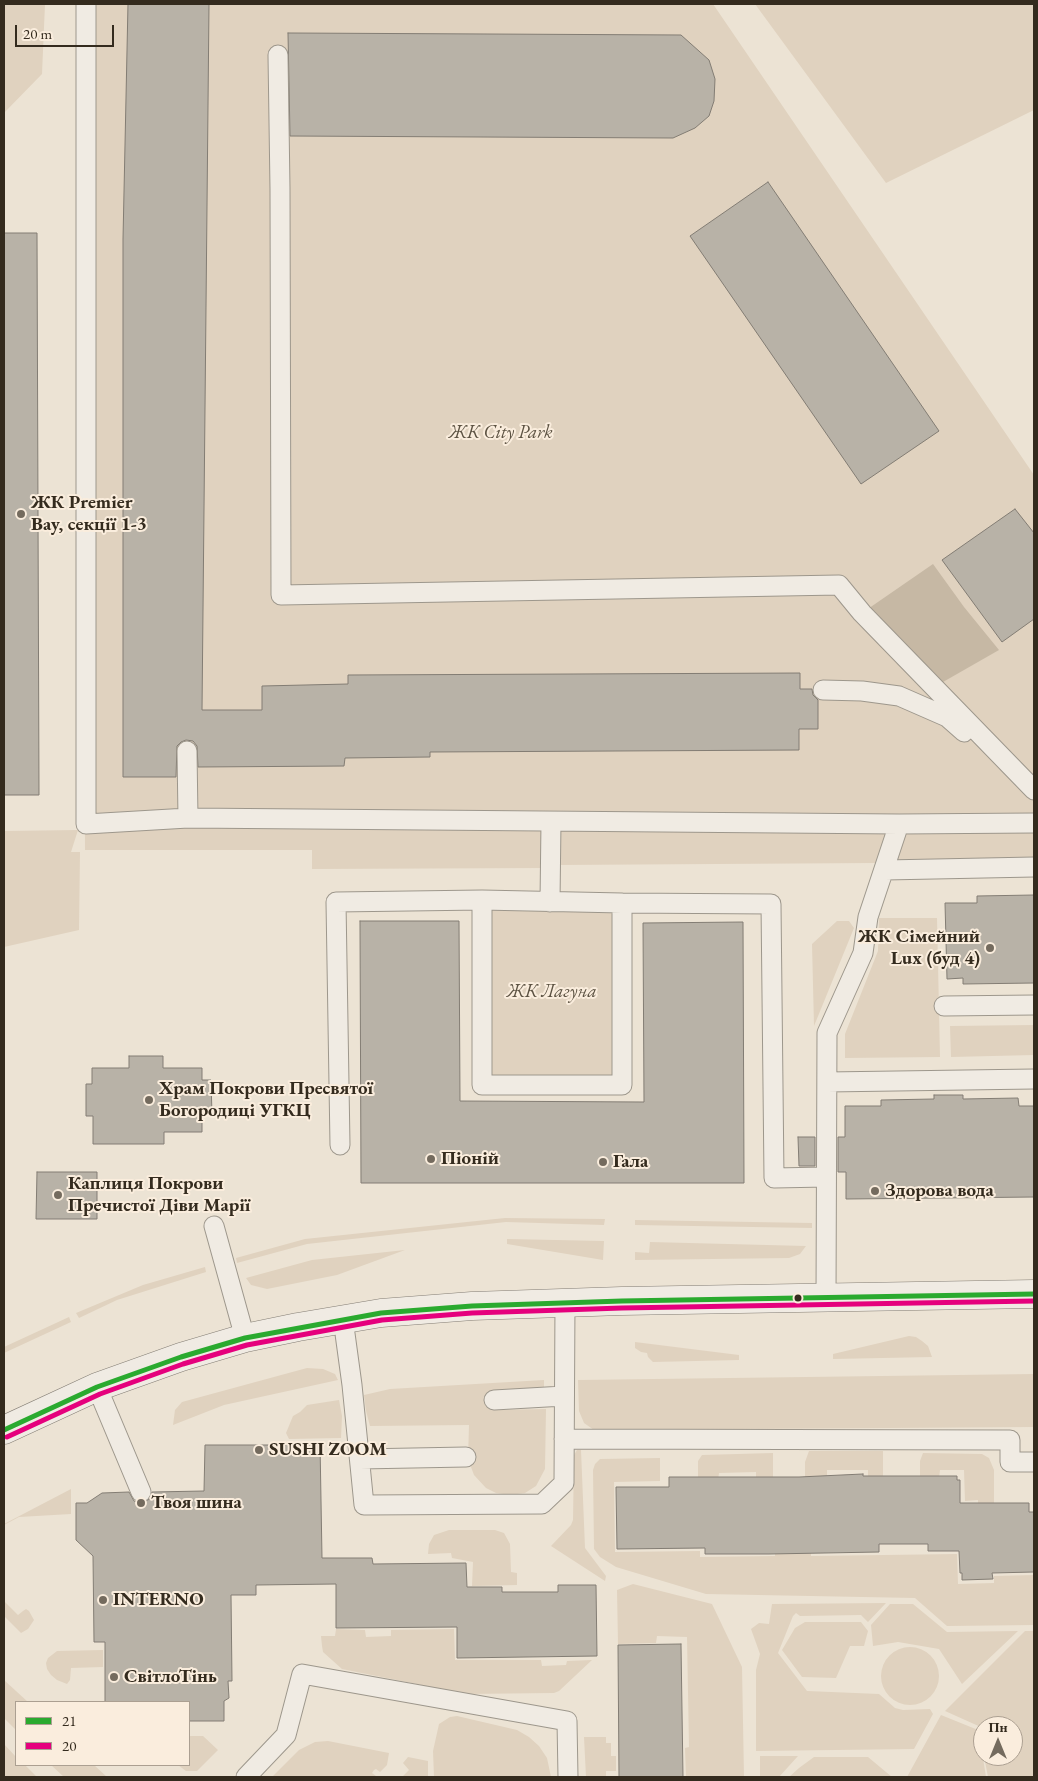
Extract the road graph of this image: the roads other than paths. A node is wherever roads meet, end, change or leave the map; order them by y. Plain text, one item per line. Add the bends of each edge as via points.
1 (86, 4) edge
2 (278, 55) dead end
3 (823, 690) dead end
4 (187, 751) dead end
5 (1034, 790) edge
6 (1034, 795) edge
7 (188, 818) junction
8 (551, 822) junction
9 (1034, 823) edge
10 (899, 824) junction
11 (1034, 867) edge
12 (885, 870) junction
13 (482, 900) junction
14 (550, 902) junction
15 (622, 903) junction
16 (1034, 1004) edge
17 (944, 1006) dead end
18 (1034, 1079) edge
19 (827, 1082) junction
20 (340, 1145) dead end
21 (826, 1177) junction
22 (214, 1226) dead end
23 (1034, 1294) edge
24 (826, 1297) junction
25 (565, 1303) junction
26 (344, 1319) junction
27 (245, 1338) junction
28 (97, 1386) junction
29 (564, 1396) junction
30 (494, 1400) dead end
31 (4, 1430) edge
32 (564, 1439) junction
33 (466, 1457) dead end
34 (360, 1459) junction
35 (1034, 1462) edge
36 (141, 1492) dead end
37 (246, 1777) edge
38 (568, 1777) edge

1 - 7 lane via 86,824
2 - 5 lane via 281,595 839,585 862,613
3 - 6 lane via 899,696 947,717
4 - 7 lane
7 - 8 lane
8 - 10 lane
8 - 14 lane
9 - 10 lane
10 - 12 lane
11 - 12 lane
12 - 19 lane via 868,917 863,953 827,1033
13 - 14 lane
13 - 15 lane via 482,1085 622,1085
13 - 20 lane via 336,902
14 - 15 lane
15 - 21 lane via 771,904 774,1178
16 - 17 lane
18 - 19 lane
19 - 21 lane
21 - 24 lane
22 - 27 lane
23 - 24 main road
24 - 25 main road
25 - 26 main road via 418,1310
25 - 29 lane
26 - 27 main road
26 - 34 lane
27 - 28 main road
28 - 31 main road
28 - 36 lane
29 - 30 lane
29 - 32 lane
32 - 34 lane via 564,1483 542,1504 364,1505
32 - 35 lane via 1010,1440 1010,1462
33 - 34 lane
37 - 38 lane via 286,1736 302,1674 568,1721

